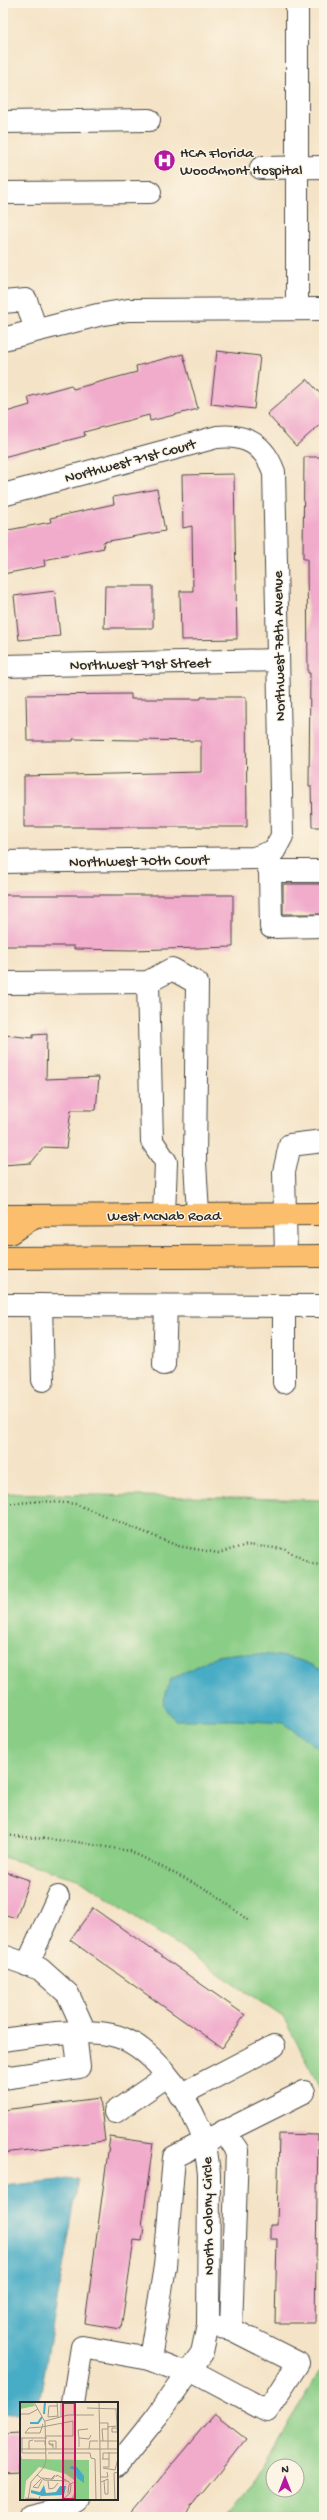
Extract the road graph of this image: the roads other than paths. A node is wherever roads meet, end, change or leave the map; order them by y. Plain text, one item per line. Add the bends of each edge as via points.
1 (297, 3) edge
2 (149, 120) dead end
3 (3, 122) edge
4 (297, 167) junction
5 (324, 167) edge
6 (261, 168) dead end
7 (150, 192) dead end
8 (3, 193) edge
9 (3, 302) edge
10 (297, 309) junction
11 (324, 309) edge
12 (36, 330) junction
13 (3, 339) edge
14 (256, 445) joint
15 (3, 496) edge
16 (278, 660) junction
17 (3, 666) edge
18 (269, 859) junction
19 (3, 862) edge
20 (324, 871) edge
21 (324, 926) edge
22 (148, 982) junction
23 (3, 984) edge
24 (324, 1141) edge
25 (166, 1162) junction
26 (195, 1162) junction
27 (198, 1214) junction
28 (284, 1214) junction
29 (324, 1214) edge
30 (164, 1215) junction
31 (3, 1216) edge
32 (35, 1216) junction
33 (3, 1233) edge
34 (286, 1256) junction
35 (324, 1256) edge
36 (3, 1258) edge
37 (3, 1305) edge
38 (41, 1305) junction
39 (166, 1306) junction
40 (284, 1306) junction
41 (324, 1306) edge
42 (164, 1364) dead end
43 (43, 1380) dead end
44 (284, 1382) dead end
45 (58, 1897) dead end
46 (3, 1956) edge
47 (27, 1965) junction
48 (80, 2032) junction
49 (3, 2040) edge
50 (274, 2046) dead end
51 (167, 2076) junction
52 (3, 2078) edge
53 (304, 2092) dead end
54 (180, 2095) junction
55 (115, 2112) dead end
56 (224, 2131) junction
57 (204, 2141) junction
58 (208, 2325) junction
59 (231, 2328) junction
60 (150, 2359) junction
61 (189, 2372) junction
62 (73, 2402) edge
63 (118, 2465) edge
64 (69, 2508) edge
65 (30, 2517) edge

1 - 4 street
2 - 3 street
4 - 5 street
4 - 6 street
4 - 10 street
7 - 8 street
9 - 12 street via 26,300
10 - 11 street
10 - 12 street via 128,310
12 - 13 street
14 - 15 street, Northwest 71st Court via 235,435 217,436
14 - 16 street, Northwest 78th Avenue via 268,457 274,472
16 - 17 street, Northwest 71st Street
16 - 18 street, Northwest 78th Avenue via 282,836
18 - 19 street, Northwest 70th Court
18 - 20 street, Northwest 70th Court
18 - 21 street via 271,927
22 - 23 street
22 - 25 street via 152,1141
22 - 26 street via 172,969 197,983
24 - 28 street via 290,1145 284,1172
25 - 26 street
25 - 30 street
26 - 27 street
27 - 28 main road, West McNab Road
27 - 30 main road, West McNab Road
28 - 29 main road, West McNab Road
28 - 34 street
30 - 32 main road, West McNab Road
31 - 32 main road, West McNab Road
32 - 33 main road via 10,1233
34 - 35 main road
34 - 36 main road
37 - 38 street
38 - 39 street
38 - 43 street
39 - 40 street
39 - 42 street
40 - 41 street
40 - 44 street
45 - 47 street
46 - 47 street
47 - 48 street via 40,1969 68,1994
48 - 49 street, North Colony Circle
48 - 51 street, North Colony Circle via 113,2035 135,2044 155,2061
48 - 52 street via 80,2066
50 - 54 street
51 - 54 street, North Colony Circle
51 - 55 street
53 - 56 street
54 - 57 street, North Colony Circle
56 - 57 street
56 - 59 street via 237,2150
57 - 58 street, North Colony Circle via 209,2174
57 - 60 street via 174,2157 165,2266
58 - 59 street
58 - 61 street, North Colony Circle via 202,2353
59 - 61 street via 298,2363 267,2411
60 - 61 street
60 - 62 street via 82,2347
61 - 63 street, North Colony Circle via 158,2416
64 - 65 street

